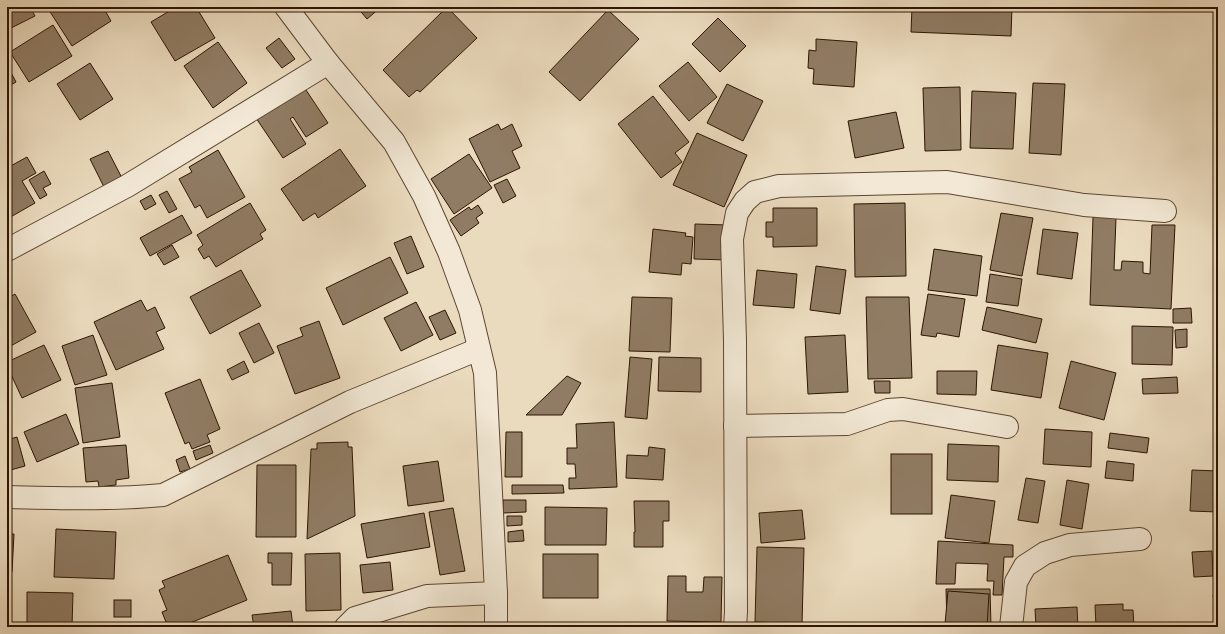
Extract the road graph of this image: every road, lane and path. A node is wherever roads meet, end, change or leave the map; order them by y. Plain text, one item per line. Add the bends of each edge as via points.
1 (286, 7) edge
2 (328, 63) junction
3 (1164, 211) dead end
4 (7, 250) edge
5 (479, 349) junction
6 (736, 426) junction
7 (1007, 427) dead end
8 (7, 497) edge
9 (1140, 539) dead end
10 (496, 593) junction
11 (346, 627) edge
12 (496, 627) edge
13 (735, 627) edge
14 (1011, 627) edge

1 - 2 street
2 - 4 street via 127,186
2 - 5 street via 394,142 424,196 449,252 470,310
3 - 6 street via 1084,205 947,182 779,186 755,192 737,213 732,239
5 - 8 street via 350,402 163,495 115,498
5 - 10 street via 485,373
6 - 7 street via 847,424 888,410 903,410
6 - 13 street
9 - 14 street via 1070,545 1045,553 1025,566 1016,582
10 - 11 street via 427,596 355,618
10 - 12 street

